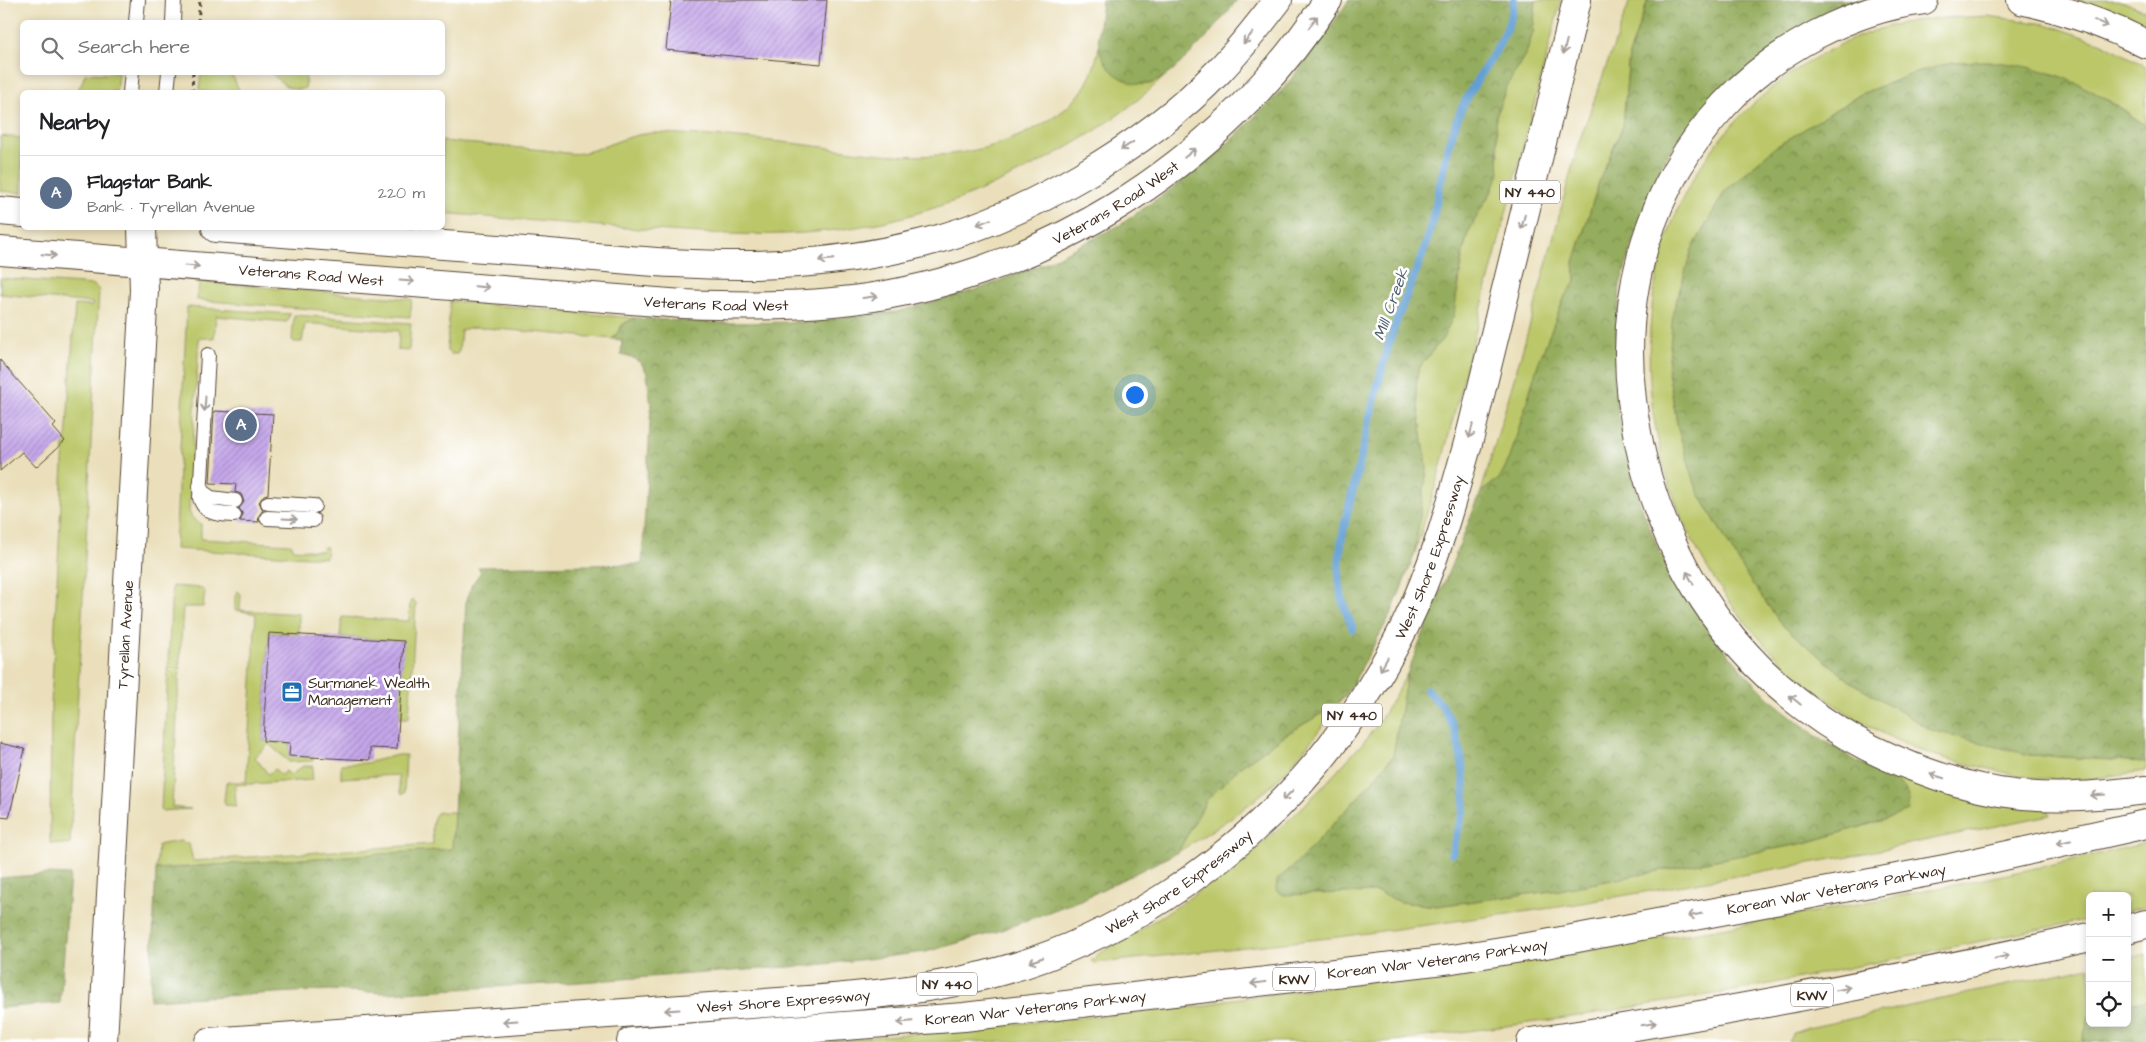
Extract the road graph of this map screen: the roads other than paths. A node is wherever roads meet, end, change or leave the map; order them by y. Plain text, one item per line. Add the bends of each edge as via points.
1 (138, 0) edge
2 (174, 0) edge
3 (1278, 0) edge
4 (1328, 0) edge
5 (1577, 0) edge
6 (1924, 0) edge
7 (2021, 0) edge
8 (136, 20) edge
9 (173, 20) edge
10 (2146, 44) edge
11 (132, 75) edge
12 (169, 75) edge
13 (130, 90) edge
14 (167, 90) edge
15 (0, 211) edge
16 (20, 213) edge
17 (142, 230) edge
18 (243, 230) edge
19 (0, 251) edge
20 (577, 255) junction
21 (144, 261) junction
22 (660, 262) junction
23 (433, 283) junction
24 (656, 302) junction
25 (208, 355) dead end
26 (268, 503) dead end
27 (314, 506) dead end
28 (235, 508) dead end
29 (267, 518) dead end
30 (314, 520) dead end
31 (2146, 790) edge
32 (2146, 824) edge
33 (2146, 924) edge
34 (2131, 928) edge
35 (2086, 938) edge
36 (103, 1042) edge
37 (209, 1042) edge
38 (631, 1042) edge
39 (1531, 1042) edge

1 - 8 lane
2 - 9 lane
3 -> 22 main road via 1216,73 1143,136 1062,187 1017,209 925,243 829,260 738,265
24 -> 4 main road, Veterans Road West via 728,306 835,302 943,282 1039,248 1128,199 1211,136 1282,64
5 -> 37 main road, West Shore Expressway / NY 440 via 1477,408 1457,483 1425,579 1383,665 1330,747 1300,784 1228,851 1155,903 1111,928 1042,958 953,983 859,996
31 -> 6 main road via 2061,797 1999,792 1956,782 1898,762 1837,730 1775,684 1717,621 1676,552 1649,484 1640,450 1630,382 1630,316 1642,248 1665,189 1680,162 1696,136 1739,89 1789,50 1883,8
7 -> 10 main road via 2085,16
11 - 13 lane
12 - 14 lane
15 - 16 main road
17 - 21 main road, Tyrellan Avenue
18 - 20 main road
19 -> 21 main road, Veterans Road West
20 - 22 main road
20 - 23 main road via 467,259 450,264
21 -> 23 main road, Veterans Road West
21 - 36 main road, Tyrellan Avenue
22 - 24 main road
23 -> 24 main road, Veterans Road West
25 -> 28 lane via 201,503 216,514
26 - 27 lane
29 -> 30 lane
32 -> 38 main road, Korean War Veterans Parkway / KWV via 1950,868 1452,959 964,1017
33 - 34 main road
39 -> 35 main road, KWV via 1760,1005

